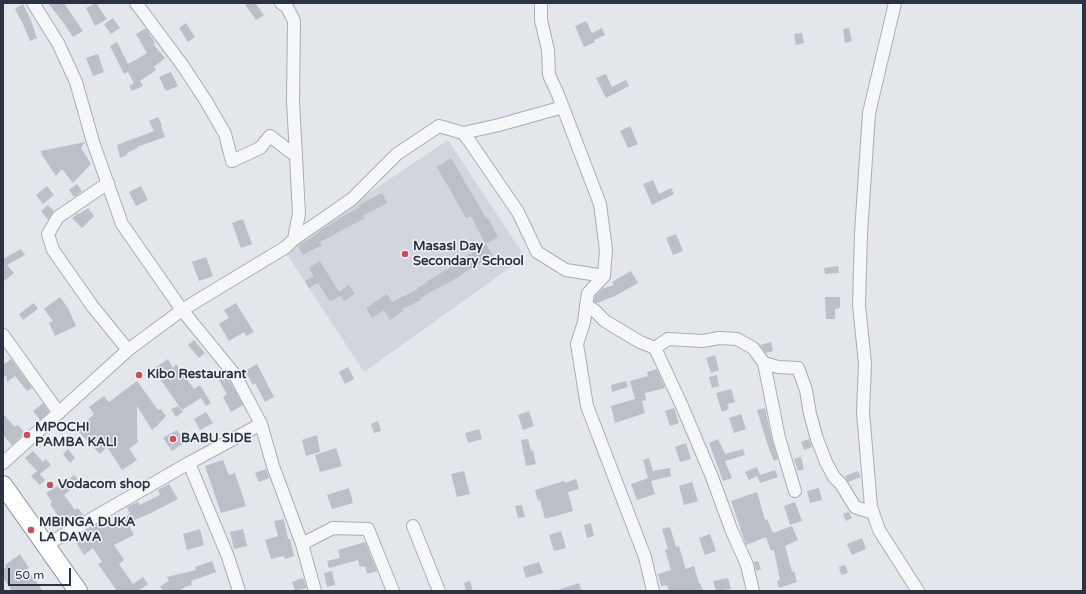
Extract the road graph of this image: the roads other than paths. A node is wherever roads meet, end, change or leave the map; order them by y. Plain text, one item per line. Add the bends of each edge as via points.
1 (33, 3) edge
2 (136, 3) edge
3 (281, 3) edge
4 (541, 3) edge
5 (895, 3) edge
6 (563, 107) junction
7 (464, 133) junction
8 (296, 154) junction
9 (108, 183) junction
10 (294, 239) junction
11 (604, 276) junction
12 (586, 305) junction
13 (182, 310) junction
14 (3, 335) edge
15 (655, 348) junction
16 (128, 350) junction
17 (764, 363) junction
18 (59, 413) junction
19 (261, 424) junction
20 (3, 463) edge
21 (189, 463) junction
22 (3, 485) edge
23 (795, 491) dead end
24 (873, 513) junction
25 (413, 526) dead end
26 (302, 544) junction
27 (46, 545) junction
28 (78, 591) edge
29 (239, 591) edge
30 (316, 591) edge
31 (393, 591) edge
32 (438, 591) edge
33 (653, 591) edge
34 (753, 591) edge
35 (918, 591) edge

1 - 9 street via 58,43 76,82
2 - 8 street via 206,101 225,134 232,162 260,148 270,136
3 - 8 street via 287,7 294,21 293,100
4 - 6 street via 549,75
5 - 24 street via 870,113 861,233 859,305 865,364 863,412
6 - 7 street
6 - 11 street via 600,204 606,250
7 - 10 street via 440,126 397,154 352,199
7 - 11 street via 518,212 537,252 566,270
8 - 10 street via 299,214
9 - 13 street via 122,224
9 - 16 street via 58,218 48,234 53,250 93,307
10 - 13 street via 286,247
11 - 12 street via 588,293
12 - 15 street via 605,321
12 - 33 street via 577,344 587,406 645,556
13 - 16 street
13 - 19 street via 235,376
14 - 18 street
15 - 17 street via 668,339 737,339 753,348
15 - 34 street via 712,477 747,565
16 - 18 street
17 - 23 street via 779,438
17 - 24 street via 798,368 806,390 817,439 826,462 855,507
18 - 20 street
19 - 21 street
19 - 26 street via 273,466
21 - 27 street
21 - 29 street via 228,556
22 - 27 highway
24 - 35 street via 880,530
25 - 32 street
26 - 30 street
26 - 31 street via 333,528 368,529
27 - 28 highway

